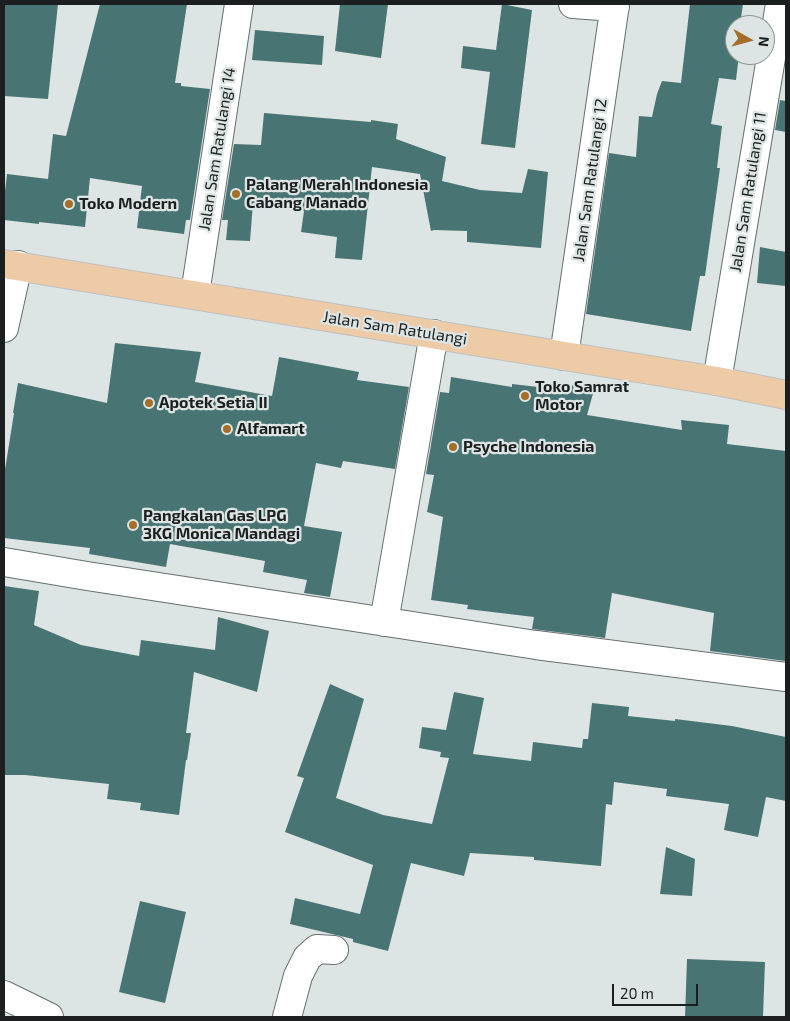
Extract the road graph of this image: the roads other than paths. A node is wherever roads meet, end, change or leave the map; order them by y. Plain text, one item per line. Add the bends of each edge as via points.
1 (239, 4) edge
2 (573, 4) edge
3 (780, 4) edge
4 (615, 5) edge
5 (11, 264) edge
6 (195, 294) junction
7 (4, 328) edge
8 (434, 334) junction
9 (564, 356) junction
10 (717, 381) junction
11 (786, 395) edge
12 (4, 562) edge
13 (384, 622) junction
14 (786, 677) edge
15 (334, 950) dead end
16 (4, 995) edge
17 (49, 1017) edge
18 (287, 1017) edge

1 - 6 street, Jalan Sam Ratulangi 14
2 - 4 street
3 - 10 street, Jalan Sam Ratulangi 11
4 - 9 street, Jalan Sam Ratulangi 12
5 - 6 main road, Jalan Sam Ratulangi
5 - 7 street
6 - 8 main road, Jalan Sam Ratulangi
8 - 9 main road, Jalan Sam Ratulangi
8 - 13 street
9 - 10 main road, Jalan Sam Ratulangi
10 - 11 main road, Jalan Sam Ratulangi
12 - 13 street
13 - 14 street
15 - 18 street via 317,949 307,958 298,976
16 - 17 street

